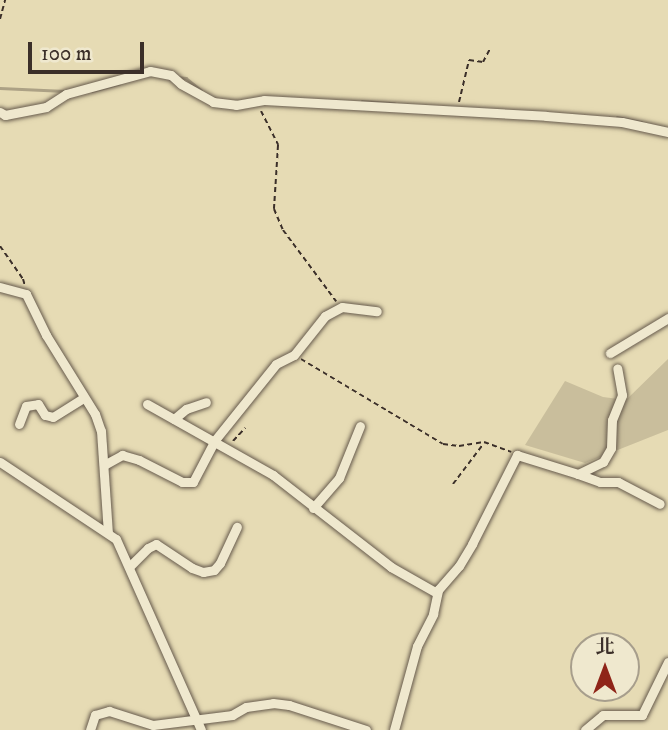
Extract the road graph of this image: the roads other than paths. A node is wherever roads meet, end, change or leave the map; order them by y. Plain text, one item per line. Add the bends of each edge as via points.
1 (0, 112) edge
2 (668, 132) edge
3 (0, 287) edge
4 (377, 311) dead end
5 (668, 318) edge
6 (610, 353) dead end
7 (617, 368) dead end
8 (84, 398) junction
9 (206, 402) dead end
10 (146, 404) dead end
11 (174, 419) junction
12 (19, 424) dead end
13 (360, 426) dead end
14 (215, 440) junction
15 (0, 462) edge
16 (104, 465) junction
17 (578, 474) junction
18 (660, 504) dead end
19 (313, 508) junction
20 (237, 527) dead end
21 (108, 533) junction
22 (130, 566) junction
23 (437, 593) junction
24 (668, 662) edge
25 (198, 726) edge
26 (90, 730) edge
27 (366, 730) edge
28 (394, 730) edge
29 (585, 730) edge

1 - 2 street via 5,115 46,107 66,94 150,71 171,75 213,102 236,105 260,100 457,110 622,122
3 - 8 street via 26,294
4 - 14 street via 342,307 325,316 294,355 276,364
5 - 6 street
7 - 17 street via 622,395 612,421 611,448 603,462
8 - 12 street via 53,417 45,415 38,404 26,406
8 - 16 street via 101,431
9 - 11 street
10 - 11 street
11 - 14 street
13 - 19 street via 339,478
14 - 16 street via 193,482 182,482 122,455
14 - 19 street via 273,475
15 - 21 street
16 - 21 street
17 - 18 street via 600,482 618,482
17 - 23 street via 517,455 472,544
19 - 23 street via 391,567
20 - 22 street via 214,570 192,568 156,544
21 - 22 street
22 - 25 street
23 - 28 street
24 - 29 street via 642,715 603,715
25 - 26 street via 153,725 109,711 95,715
25 - 27 street via 246,707 273,703

